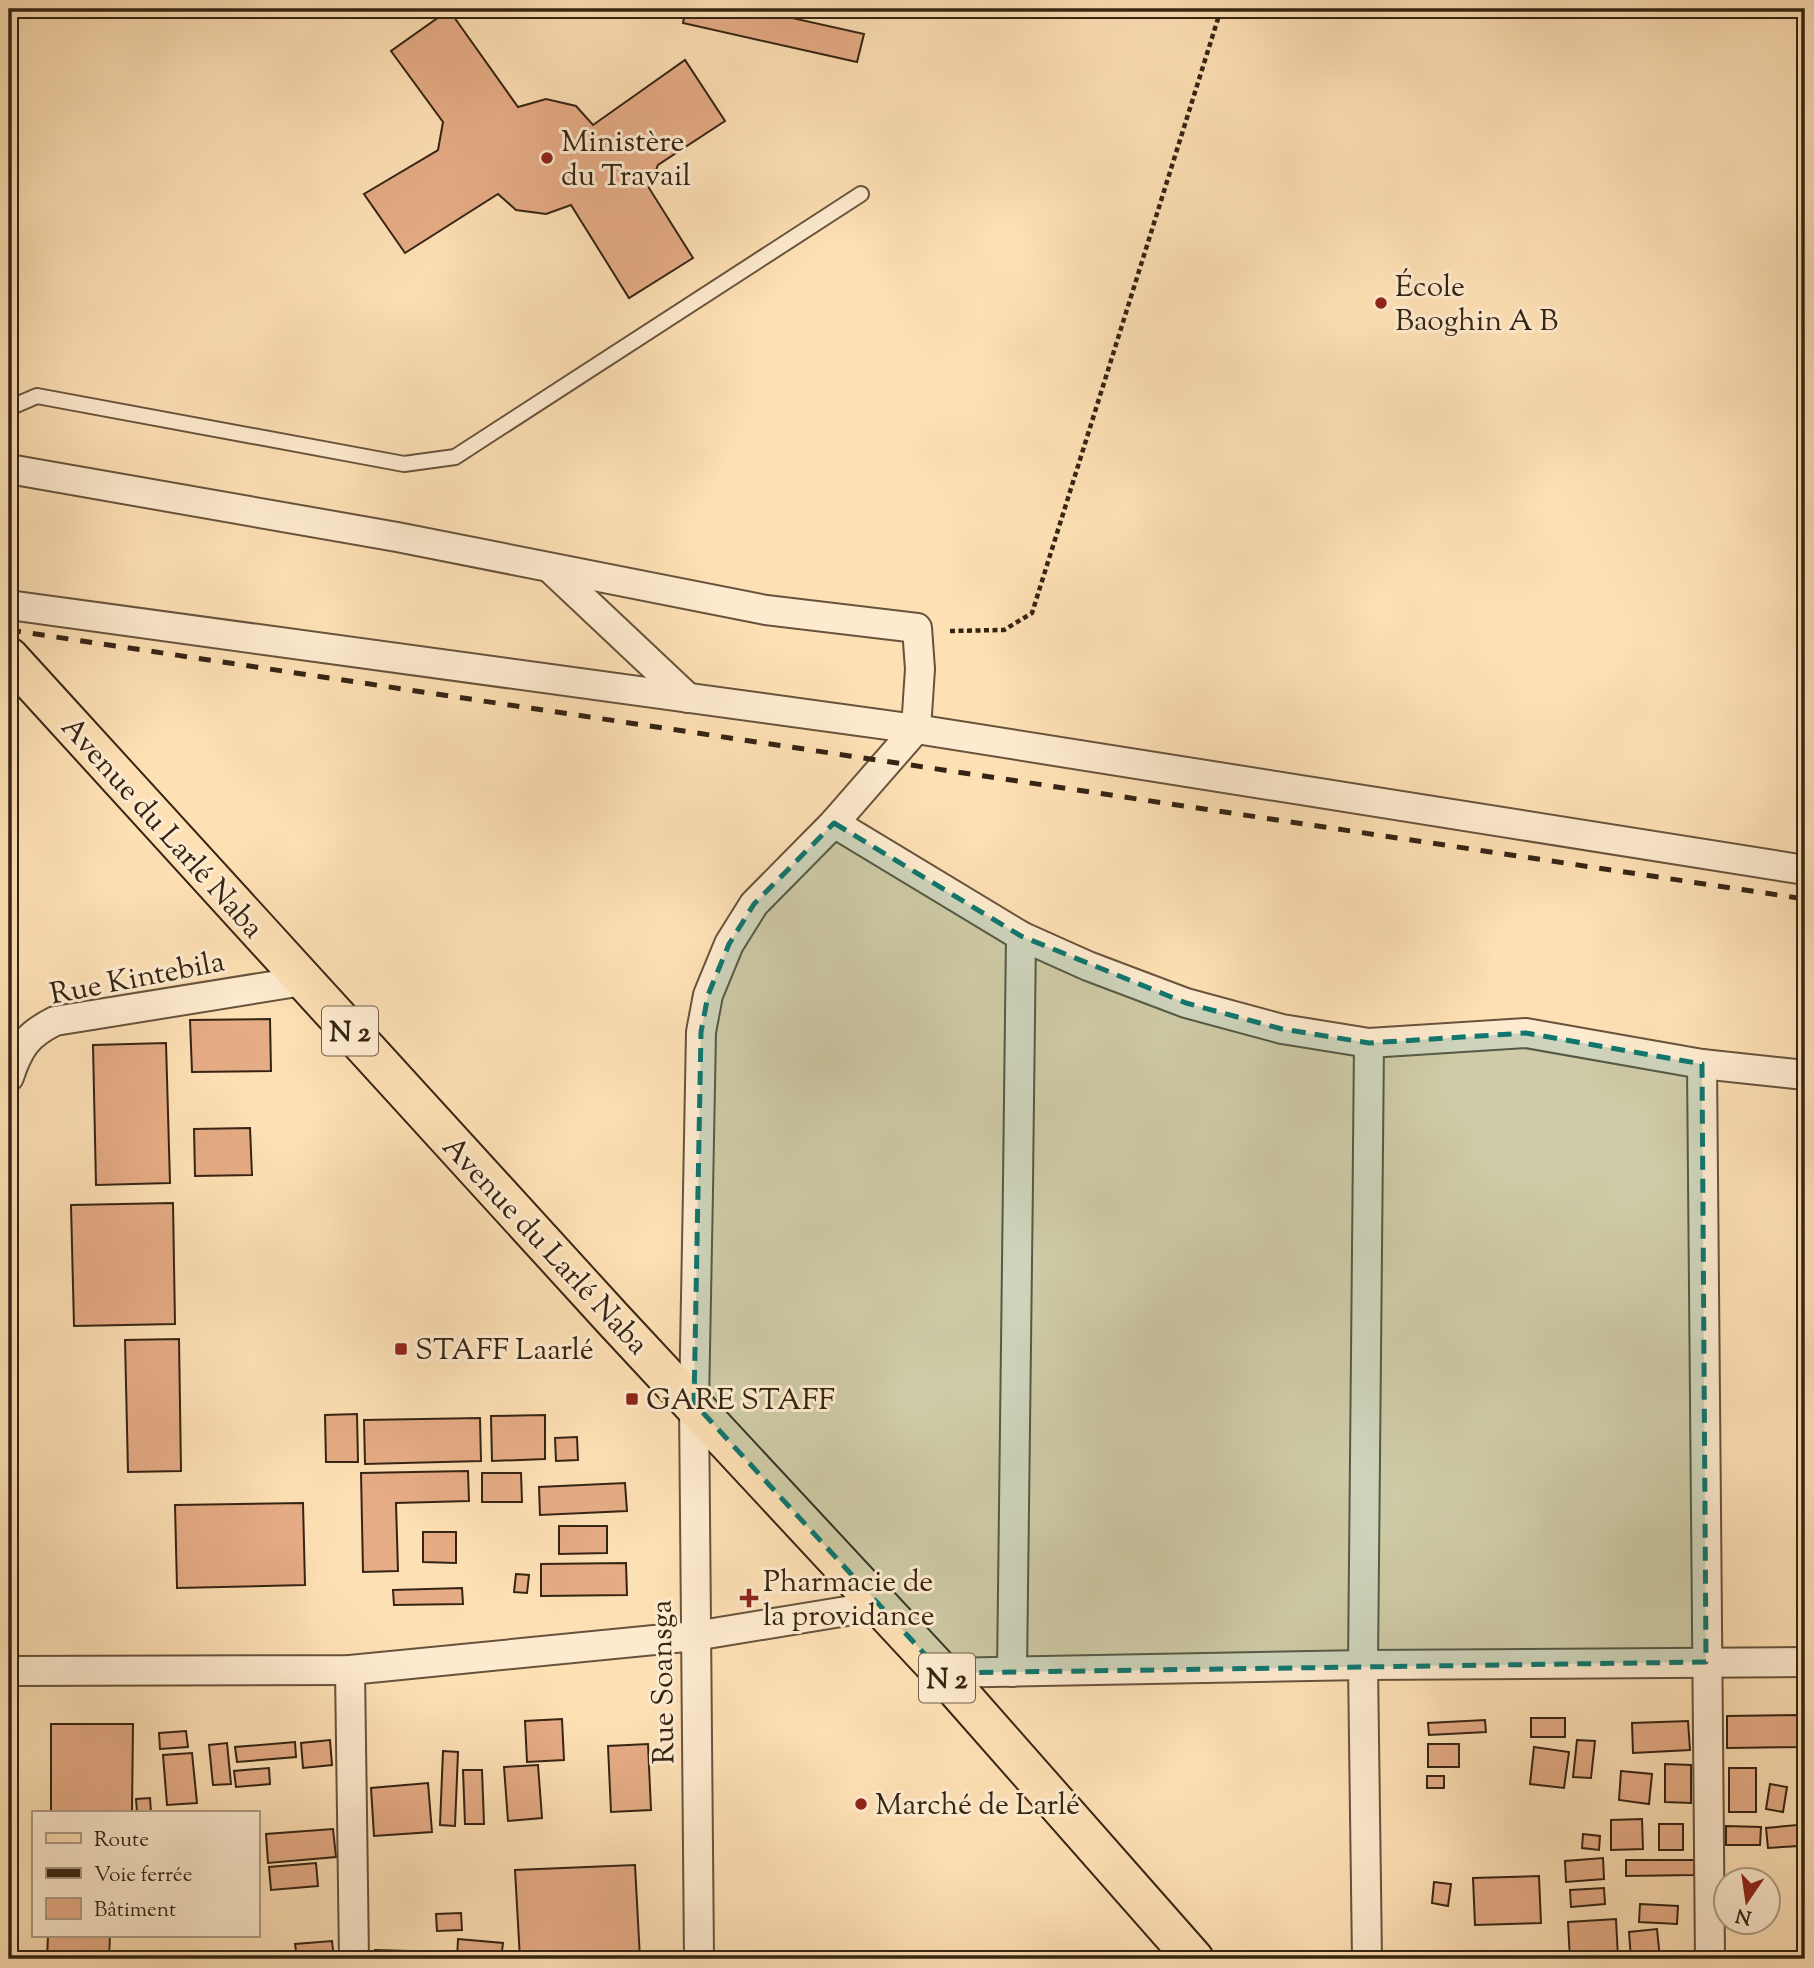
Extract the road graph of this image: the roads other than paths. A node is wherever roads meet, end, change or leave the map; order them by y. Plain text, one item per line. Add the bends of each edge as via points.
1 (861, 194) dead end
2 (9, 408) edge
3 (9, 469) edge
4 (550, 568) junction
5 (9, 604) edge
6 (9, 657) edge
7 (688, 698) junction
8 (916, 729) junction
9 (834, 823) junction
10 (1805, 870) edge
11 (1021, 936) junction
12 (303, 981) junction
13 (1370, 1043) junction
14 (1702, 1064) junction
15 (1805, 1075) edge
16 (9, 1077) edge
17 (694, 1403) junction
18 (877, 1606) junction
19 (695, 1636) junction
20 (1706, 1662) junction
21 (1805, 1662) edge
22 (1363, 1665) junction
23 (350, 1670) junction
24 (9, 1671) edge
25 (1012, 1672) junction
26 (942, 1673) junction
27 (354, 1959) edge
28 (699, 1959) edge
29 (1194, 1959) edge
30 (1367, 1959) edge
31 (1710, 1959) edge

1 - 2 lane via 456,457 404,464 37,396
3 - 4 street
4 - 7 street
4 - 8 street via 766,610 917,628
5 - 7 street
6 - 12 main road, Avenue du Larlé Naba / N 2
7 - 8 street
8 - 9 street, Rue Soansga
8 - 10 street
9 - 11 street
9 - 17 street, Rue Soansga via 754,904 729,944 708,995 701,1032
11 - 13 street via 1186,1003 1282,1029
11 - 25 street
12 - 16 street, Rue Kintebila via 55,1021 33,1032 16,1055
12 - 17 main road, Avenue du Larlé Naba / N 2
13 - 14 street via 1526,1033
13 - 22 street
14 - 15 street
14 - 20 street
17 - 18 main road, Avenue du Larlé Naba / N 2
17 - 19 street, Rue Soansga
18 - 19 street
18 - 26 main road, Avenue du Larlé Naba / N 2
19 - 23 street
19 - 28 street, Rue Soansga
20 - 21 street
20 - 22 street
20 - 31 street
22 - 25 street
22 - 30 street
23 - 24 street
23 - 27 street
25 - 26 street
26 - 29 main road, Avenue du Larlé Naba / N 2

